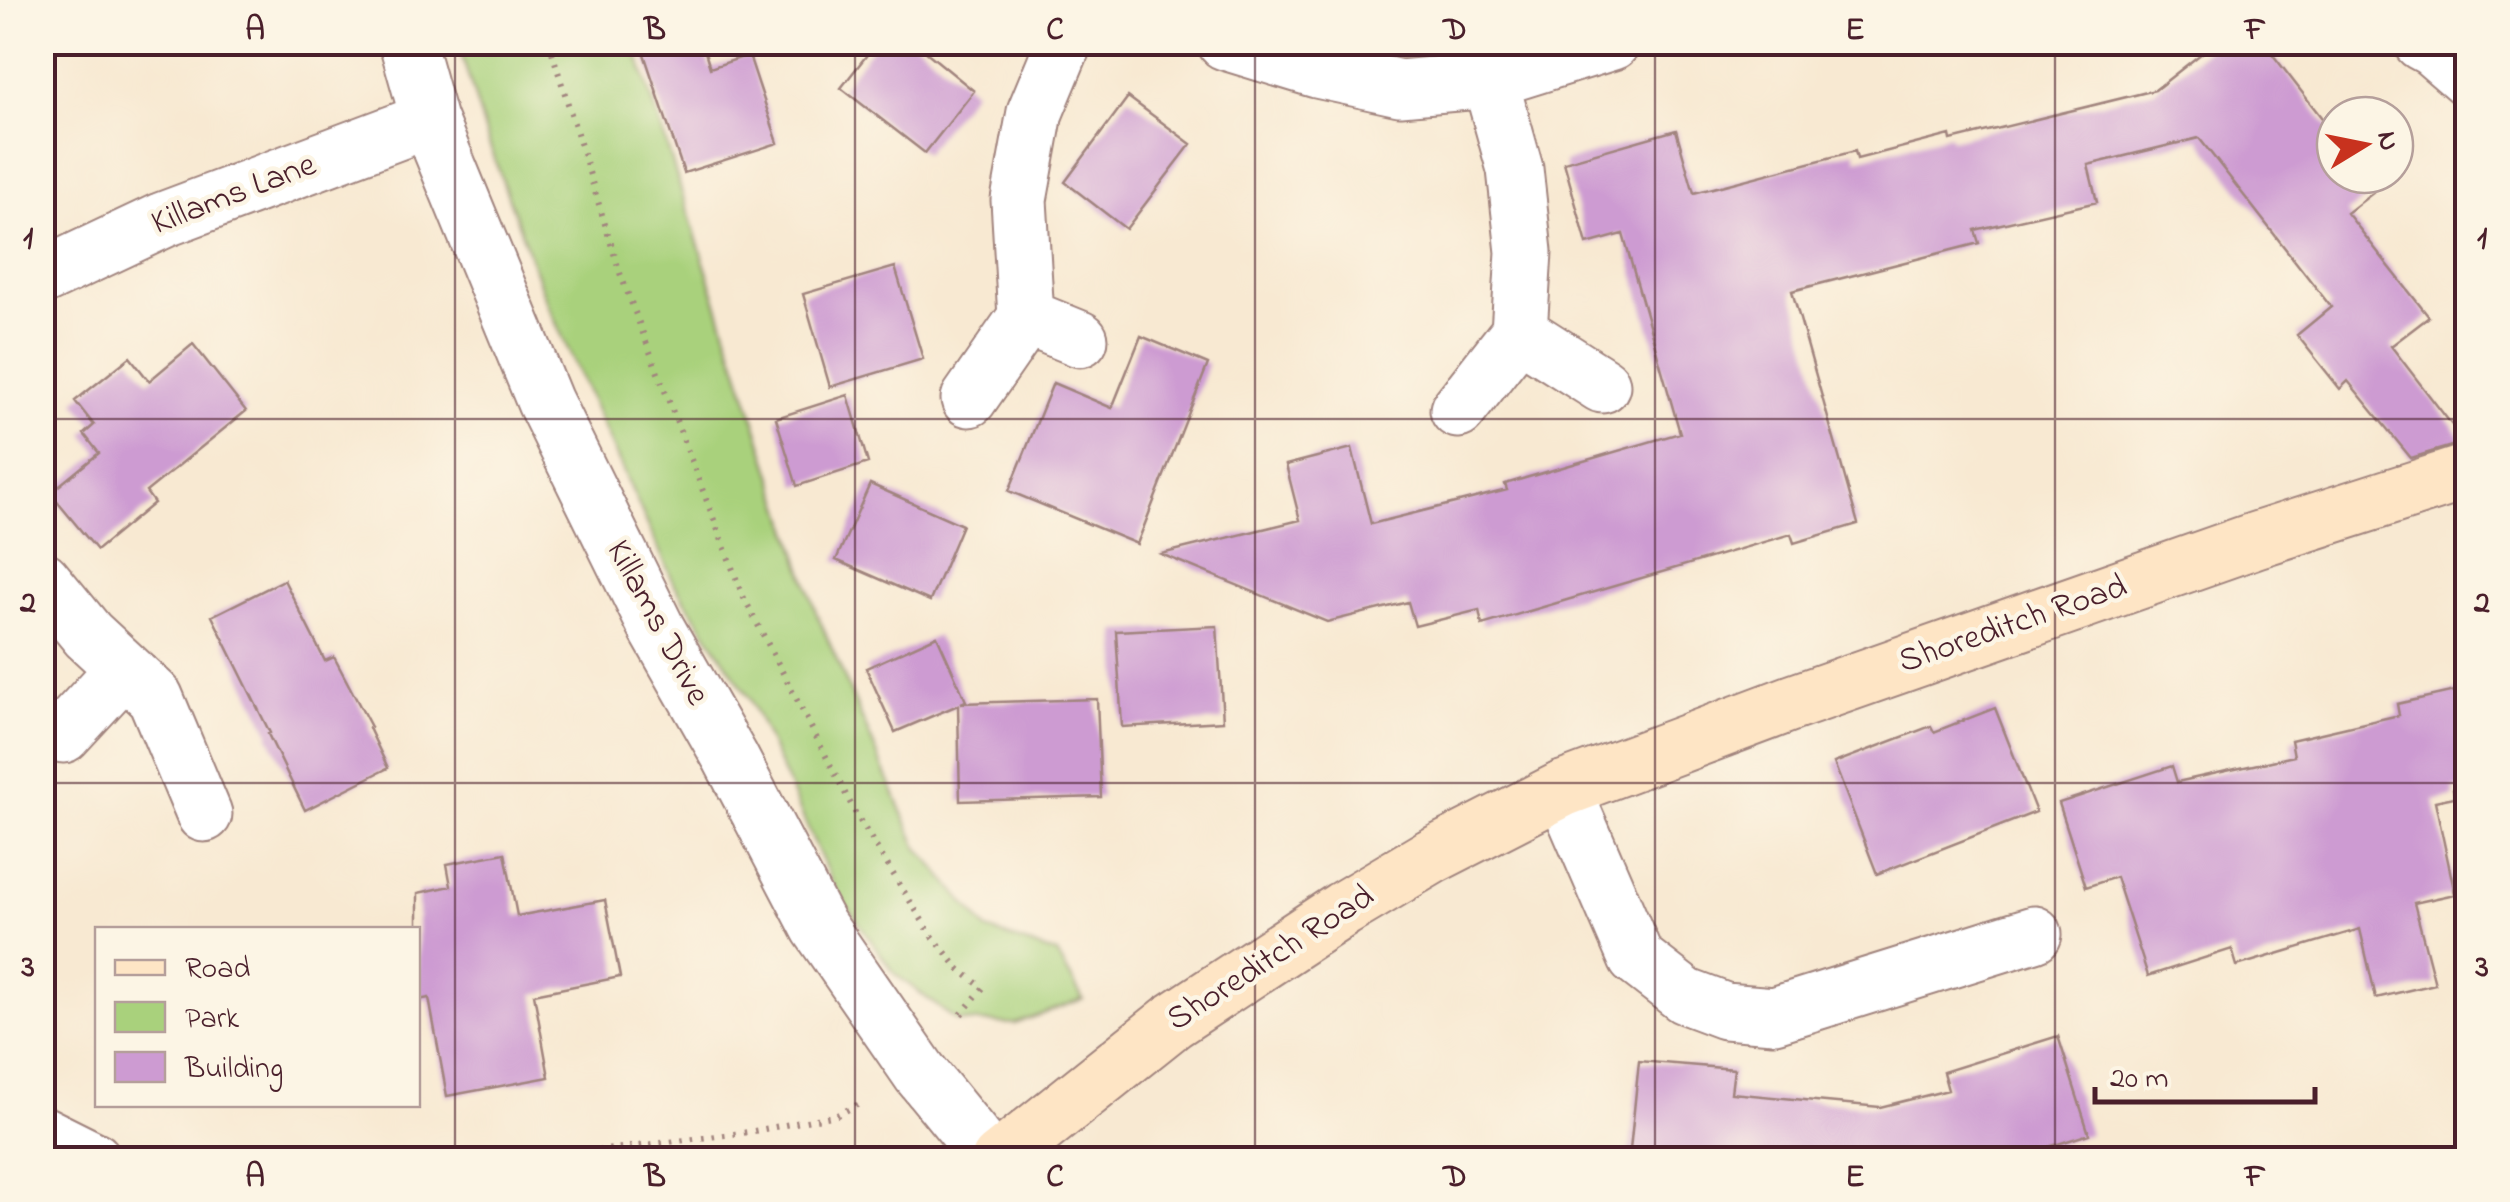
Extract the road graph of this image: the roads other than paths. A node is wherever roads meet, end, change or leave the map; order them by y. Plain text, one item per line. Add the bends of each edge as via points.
1 (406, 42) edge
2 (1064, 42) edge
3 (1225, 42) edge
4 (1612, 42) edge
5 (1490, 80) junction
6 (429, 120) junction
7 (42, 277) edge
8 (1026, 317) junction
9 (1519, 332) junction
10 (1080, 339) dead end
11 (1602, 385) dead end
12 (969, 399) dead end
13 (1458, 410) dead end
14 (2468, 472) edge
15 (42, 580) edge
16 (124, 669) junction
17 (64, 735) dead end
18 (1562, 789) junction
19 (204, 814) dead end
20 (2034, 934) dead end
21 (42, 1134) edge
22 (94, 1160) edge
23 (991, 1160) edge
24 (999, 1160) edge

1 - 6 street, Killams Drive
2 - 8 street via 1035,112 1019,200
3 - 5 street via 1400,88
4 - 5 street
5 - 9 street via 1515,169 1524,252
6 - 7 street, Killams Lane via 162,220
6 - 23 street, Killams Drive via 545,402 818,928
8 - 10 street
8 - 12 street
9 - 11 street
9 - 13 street
14 - 18 main road, Shoreditch Road via 2219,553
15 - 16 street
16 - 17 street
16 - 19 street via 155,698
18 - 20 street via 1636,958 1685,996 1724,1011 1774,1015
18 - 24 main road, Shoreditch Road via 1327,919 1173,1021
21 - 22 street

